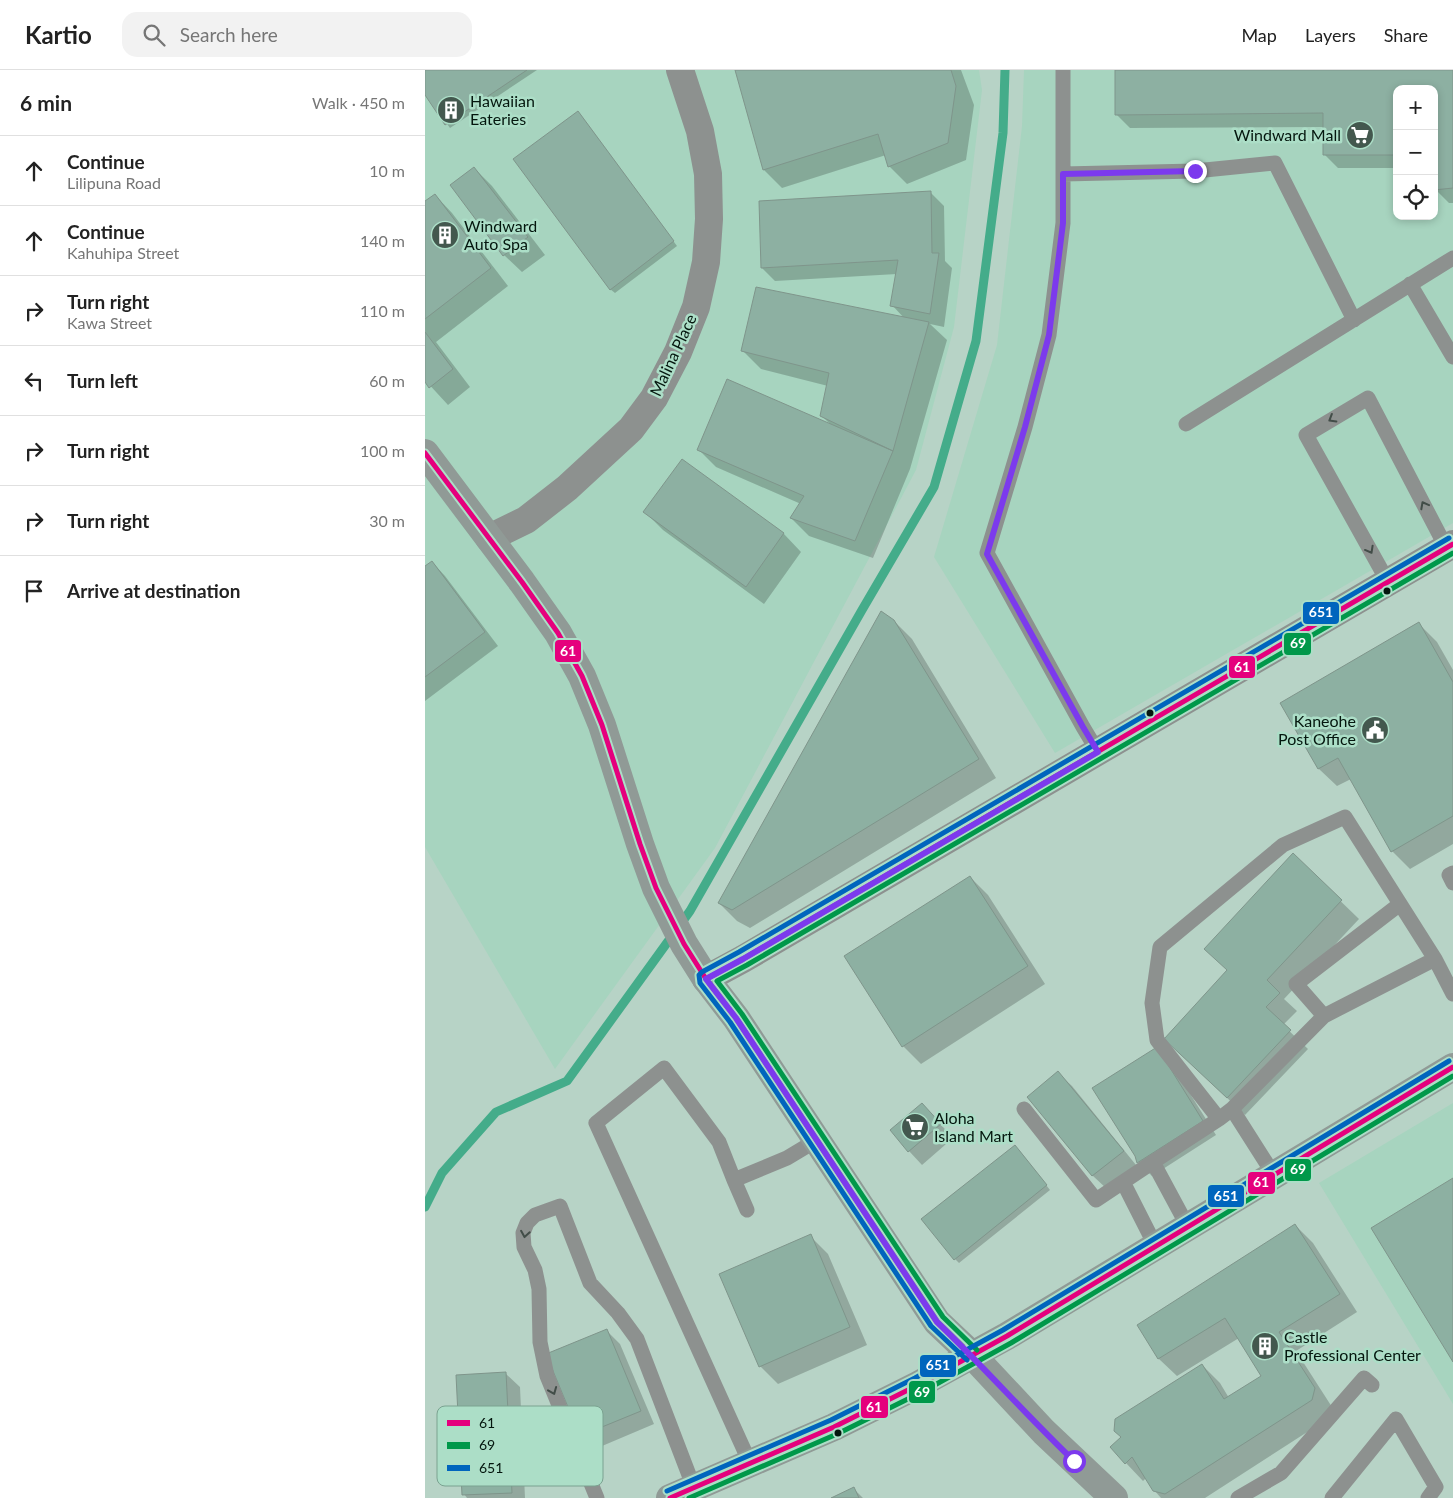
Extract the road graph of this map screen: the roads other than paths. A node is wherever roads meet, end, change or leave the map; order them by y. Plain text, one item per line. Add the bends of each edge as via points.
1 (680, 70) edge
2 (1063, 70) edge
3 (1063, 174) junction
4 (1453, 258) edge
5 (1410, 284) junction
6 (1355, 320) junction
7 (1453, 357) edge
8 (1186, 424) dead end
9 (425, 453) edge
10 (489, 538) junction
11 (1451, 551) edge
12 (1388, 582) junction
13 (1098, 752) junction
14 (1453, 873) edge
15 (1453, 883) edge
16 (1401, 904) junction
17 (1435, 959) junction
18 (706, 979) junction
19 (1453, 994) edge
20 (1324, 1016) junction
21 (1453, 1067) edge
22 (1024, 1109) dead end
23 (1232, 1109) junction
24 (1219, 1119) junction
25 (817, 1140) junction
26 (1153, 1162) junction
27 (1274, 1175) junction
28 (734, 1180) junction
29 (1123, 1182) junction
30 (747, 1210) dead end
31 (1188, 1227) junction
32 (1156, 1247) junction
33 (972, 1355) junction
34 (1372, 1385) dead end
35 (559, 1406) edge
36 (749, 1463) junction
37 (592, 1486) edge
38 (682, 1493) edge
39 (597, 1498) edge
40 (1114, 1498) edge
41 (1238, 1498) edge
42 (1332, 1498) edge
43 (1428, 1498) edge

1 - 10 street, Malina Place via 701,131 708,174 709,219 696,307 678,352 654,398 631,429 567,488 526,520
2 - 3 lane
3 - 6 lane via 1195,171 1275,163
3 - 13 lane via 1063,223 1049,335 987,554
4 - 5 lane
5 - 6 lane
5 - 7 lane
6 - 8 lane
9 - 10 street
10 - 18 street via 558,634 582,676 602,725 656,888 683,944
11 - 12 street
11 -> 12 lane via 1368,398 1306,435
12 - 13 street
13 - 18 street
14 - 15 lane via 1449,876
16 - 17 lane
16 - 20 lane via 1296,984
16 - 24 lane via 1345,817 1283,845 1160,947 1152,1003 1157,1040
17 - 19 lane
17 - 20 lane
18 - 25 street via 736,1018
20 - 23 lane
21 - 27 street
22 - 29 lane via 1096,1200
23 - 24 lane
23 - 27 lane
24 - 26 lane
25 - 28 lane via 787,1158
25 - 33 street via 937,1322
26 - 29 lane
26 - 31 lane
27 - 31 street
28 - 30 lane
28 - 36 lane via 719,1142 664,1068 596,1123
29 - 32 lane
31 - 32 street
32 - 33 street
33 - 36 street via 834,1427
33 - 40 street
34 - 41 lane via 1364,1378 1281,1473
38 -> 35 lane via 637,1339 619,1313 590,1283 560,1206 535,1215 523,1233 524,1247 535,1270 539,1289 540,1342 547,1376
36 - 38 street
37 -> 39 lane
42 - 43 lane via 1396,1419 1437,1487

